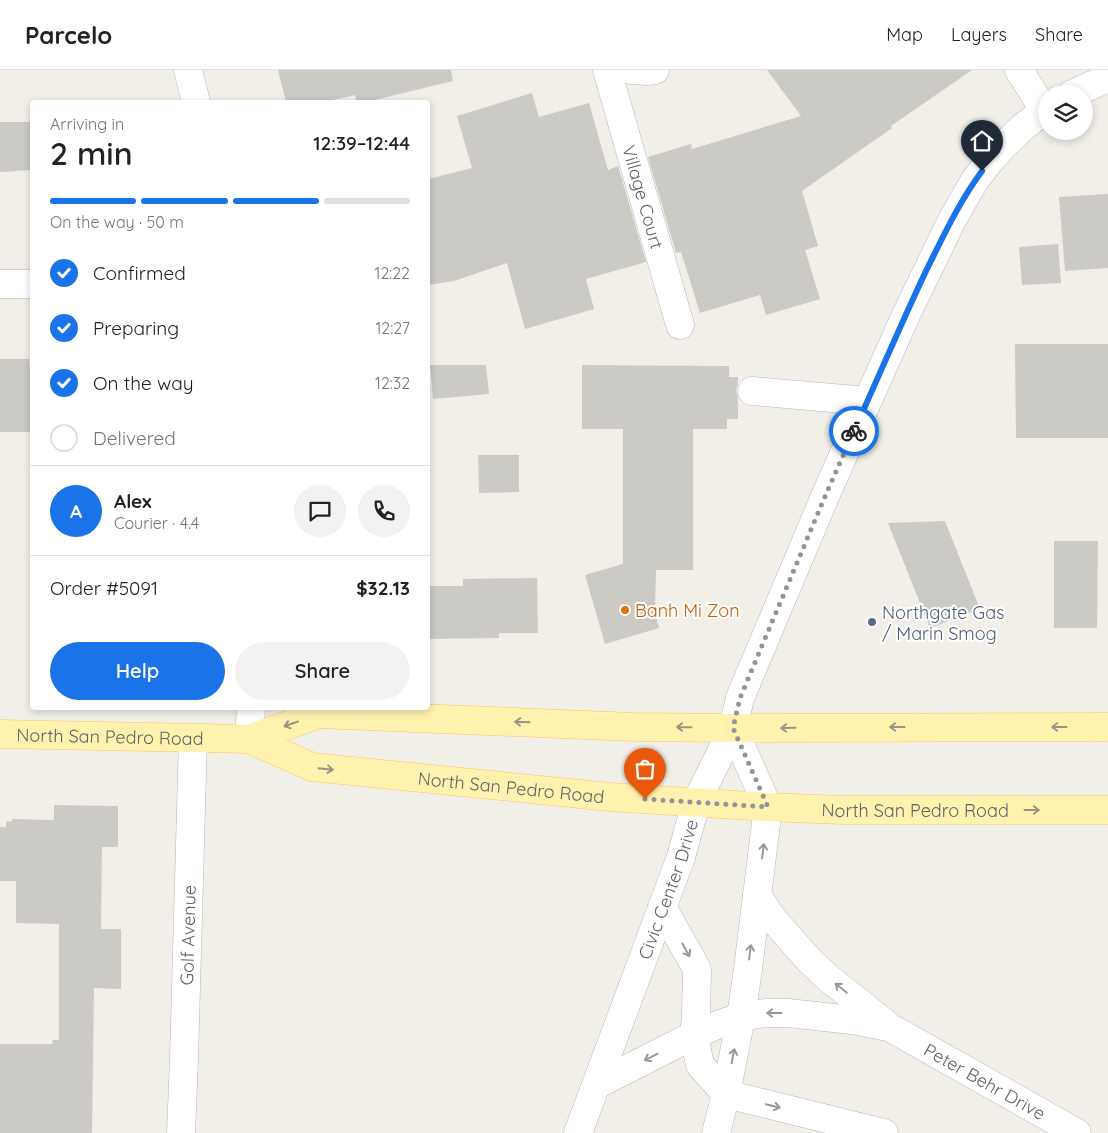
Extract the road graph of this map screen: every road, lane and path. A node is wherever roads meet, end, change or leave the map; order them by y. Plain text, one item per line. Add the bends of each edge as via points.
1 (188, 70) edge
2 (607, 70) edge
3 (631, 70) edge
4 (654, 70) edge
5 (1019, 70) edge
6 (1108, 78) edge
7 (1076, 84) edge
8 (1038, 99) edge
9 (196, 100) edge
10 (1038, 115) edge
11 (0, 284) edge
12 (30, 284) edge
13 (680, 325) dead end
14 (752, 391) dead end
15 (868, 401) junction
16 (251, 710) edge
17 (1108, 727) edge
18 (733, 728) junction
19 (0, 734) edge
20 (193, 738) junction
21 (249, 739) junction
22 (696, 803) junction
23 (768, 807) junction
24 (1108, 810) edge
25 (757, 895) junction
26 (662, 907) junction
27 (741, 1017) junction
28 (891, 1028) junction
29 (694, 1035) junction
30 (596, 1085) junction
31 (726, 1094) junction
32 (181, 1133) edge
33 (578, 1133) edge
34 (716, 1133) edge
35 (884, 1133) edge
36 (1077, 1133) edge

1 - 9 street
2 - 13 street, Village Court
3 - 4 street
5 - 8 street
6 - 7 street
10 - 15 street, Civic Center Drive via 1004,145 964,198 919,286
11 - 12 street
14 - 15 street
15 - 18 street, Civic Center Drive via 740,698
16 - 21 street
17 -> 18 main road, North San Pedro Road
18 -> 21 main road, North San Pedro Road via 319,714
18 - 22 street, Civic Center Drive
18 - 23 street
19 - 20 main road, North San Pedro Road
20 - 21 main road, North San Pedro Road
20 - 32 street, Golf Avenue
21 -> 22 main road, North San Pedro Road via 312,767
22 - 23 main road, North San Pedro Road
22 - 26 street, Civic Center Drive via 681,857
23 -> 24 main road, North San Pedro Road
25 -> 23 street
27 -> 25 street
28 -> 25 street, Peter Behr Drive via 809,960 772,918
26 -> 29 street via 697,969
26 - 30 street, Civic Center Drive
28 -> 27 street, Peter Behr Drive via 852,1020 788,1014
27 - 29 street, Peter Behr Drive
31 -> 27 street
28 - 36 street, Peter Behr Drive
29 -> 30 street, Peter Behr Drive
29 - 31 street via 700,1065
30 - 33 street, Civic Center Drive
31 - 34 street
31 -> 35 street

